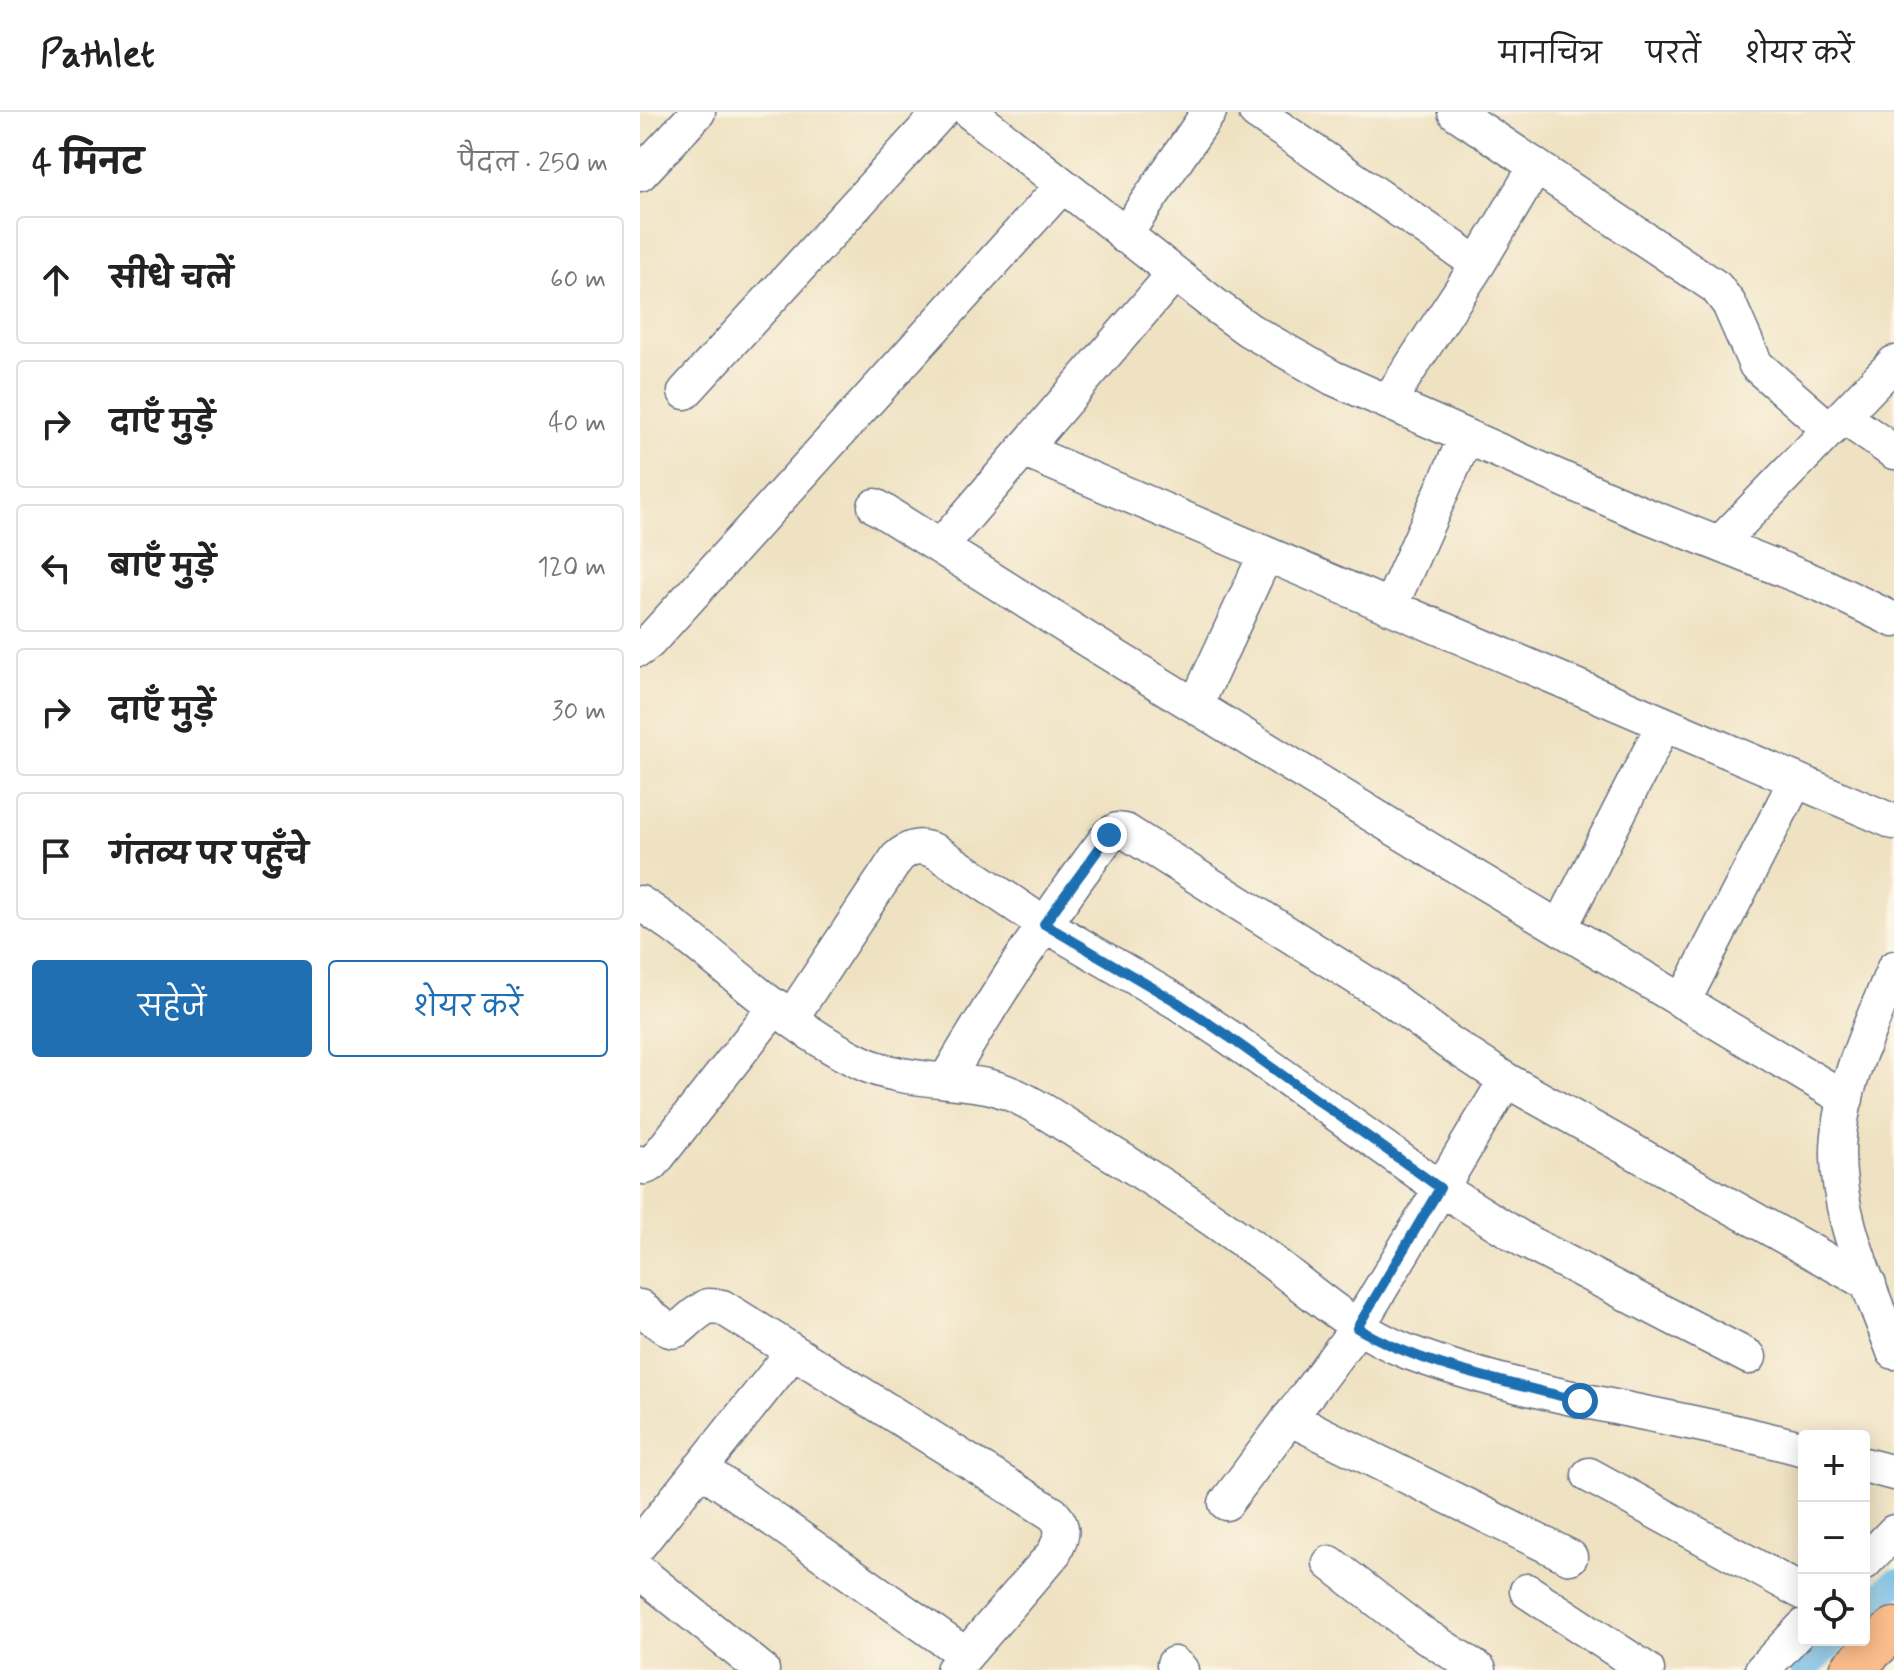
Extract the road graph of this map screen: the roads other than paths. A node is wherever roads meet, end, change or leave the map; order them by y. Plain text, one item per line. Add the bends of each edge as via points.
1 (698, 112) edge
2 (941, 112) edge
3 (970, 112) edge
4 (1209, 112) edge
5 (1256, 112) edge
6 (1455, 112) edge
7 (1535, 168) junction
8 (640, 174) edge
9 (1062, 186) junction
10 (1124, 236) junction
11 (1478, 264) junction
12 (1174, 274) junction
13 (1894, 363) edge
14 (685, 392) dead end
15 (1388, 402) junction
16 (1837, 424) junction
17 (1466, 437) junction
18 (1023, 450) junction
19 (1894, 452) edge
20 (875, 506) dead end
21 (1720, 543) junction
22 (940, 547) junction
23 (1266, 554) junction
24 (1390, 607) junction
25 (1894, 620) edge
26 (640, 649) edge
27 (1196, 705) junction
28 (1664, 724) junction
29 (1796, 780) junction
30 (1894, 822) edge
31 (640, 903) edge
32 (1044, 924) junction
33 (1560, 928) junction
34 (1894, 968) edge
35 (1683, 1002) junction
36 (784, 1012) junction
37 (946, 1080) junction
38 (1506, 1080) junction
39 (1846, 1099) junction
40 (640, 1163) edge
41 (1440, 1188) junction
42 (1869, 1284) junction
43 (640, 1307) edge
44 (1357, 1328) junction
45 (1892, 1339) edge
46 (793, 1352) junction
47 (1749, 1357) dead end
48 (1289, 1418) junction
49 (1798, 1447) edge
50 (1870, 1467) edge
51 (700, 1468) junction
52 (1894, 1473) edge
53 (1589, 1475) dead end
54 (1226, 1503) dead end
55 (1894, 1532) edge
56 (640, 1544) edge
57 (1570, 1557) dead end
58 (1870, 1557) edge
59 (1330, 1563) dead end
60 (640, 1572) edge
61 (1798, 1590) edge
62 (1527, 1591) dead end
63 (1894, 1629) edge
64 (1798, 1632) edge
65 (961, 1664) edge
66 (762, 1670) edge
67 (1479, 1670) edge
68 (1647, 1670) edge
69 (1762, 1670) edge
70 (1851, 1670) edge

1 - 8 street
2 - 14 street
3 - 9 street
4 - 10 street
5 - 11 street
6 - 7 street
7 - 11 street
7 - 16 street via 1716,287 1756,365
9 - 10 street
9 - 26 street
10 - 12 street
11 - 15 street
12 - 15 street via 1270,343
12 - 18 street
13 - 16 street
15 - 17 street
16 - 19 street
16 - 21 street
17 - 21 street
17 - 24 street
18 - 22 street
18 - 23 street
20 - 22 street
21 - 25 street
22 - 27 street
23 - 24 street
23 - 27 street
24 - 28 street
27 - 33 street
28 - 29 street
28 - 33 street
29 - 30 street
29 - 35 street
31 - 36 street
32 - 36 street via 937,852 909,848
32 - 37 street
32 - 38 street via 1109,835 1125,831 1388,997
32 - 41 street via 1177,1002
33 - 35 street
34 - 39 street
35 - 39 street
36 - 37 street via 859,1062 888,1073
36 - 40 street via 652,1164
37 - 44 street via 1004,1092 1080,1134 1257,1251
38 - 41 street
38 - 42 street
39 - 42 street via 1838,1136 1840,1181
41 - 44 street
41 - 47 street via 1527,1242
42 - 45 street
43 - 46 street via 673,1331 708,1306 722,1307
44 - 48 street
44 - 49 street via 1458,1369
46 - 51 street
46 - 65 street via 1061,1523 1054,1553
48 - 54 street
48 - 57 street
50 - 52 street
51 - 56 street
51 - 65 street
53 - 61 street
55 - 58 street
59 - 67 street via 1415,1629
60 - 66 street
62 - 68 street
63 - 70 main road
64 - 69 street

